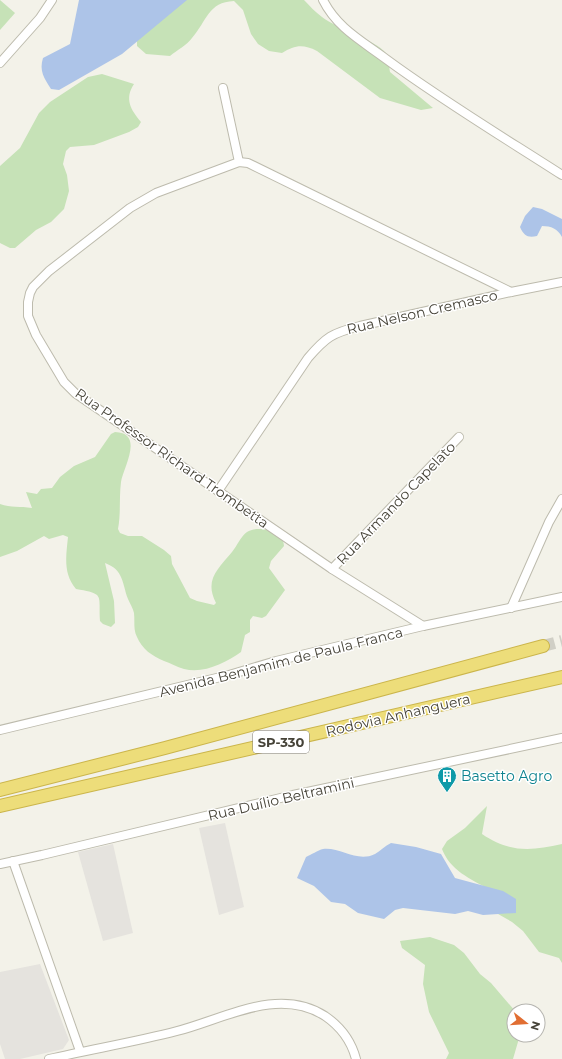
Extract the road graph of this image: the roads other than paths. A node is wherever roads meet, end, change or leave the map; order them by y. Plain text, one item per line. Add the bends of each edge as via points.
1 (52, 0) edge
2 (323, 0) edge
3 (0, 63) edge
4 (223, 88) dead end
5 (239, 162) junction
6 (562, 175) edge
7 (562, 282) edge
8 (511, 292) junction
9 (459, 437) dead end
10 (218, 491) junction
11 (562, 499) edge
12 (332, 569) junction
13 (562, 597) edge
14 (511, 608) junction
15 (423, 626) junction
16 (543, 646) tunnel mouth
17 (562, 677) edge
18 (0, 730) edge
19 (562, 738) edge
20 (0, 790) edge
21 (0, 806) edge
22 (12, 861) junction
23 (0, 864) edge
24 (80, 1051) junction
25 (49, 1059) edge
26 (356, 1059) edge

1 - 3 street via 40,18
2 - 6 street via 328,11 344,28 425,88
4 - 5 street
5 - 8 street via 248,163 332,203
5 - 10 street, Rua Professor Richard Trombetta via 156,193 130,208 33,287 28,302 28,316 36,335 64,382 75,393
7 - 8 street, Rua Nelson Cremasco
8 - 10 street, Rua Nelson Cremasco via 342,331 323,340 308,358
9 - 12 street, Rua Armando Capelato
10 - 12 street, Rua Professor Richard Trombetta
11 - 14 street via 549,522
12 - 15 street, Rua Professor Richard Trombetta
13 - 14 street, Avenida Benjamim de Paula Franca
14 - 15 street, Avenida Benjamim de Paula Franca
15 - 18 street, Avenida Benjamim de Paula Franca
16 - 20 highway, Rodovia Anhanguera / SP-330
17 - 21 highway, Rodovia Anhanguera / SP-330
19 - 22 street, Rua Duílio Beltramini via 294,795
22 - 23 street, Rua Duílio Beltramini
22 - 24 street
24 - 25 street
24 - 26 street via 177,1031 256,1006 277,1003 294,1004 316,1011 329,1019 351,1042

